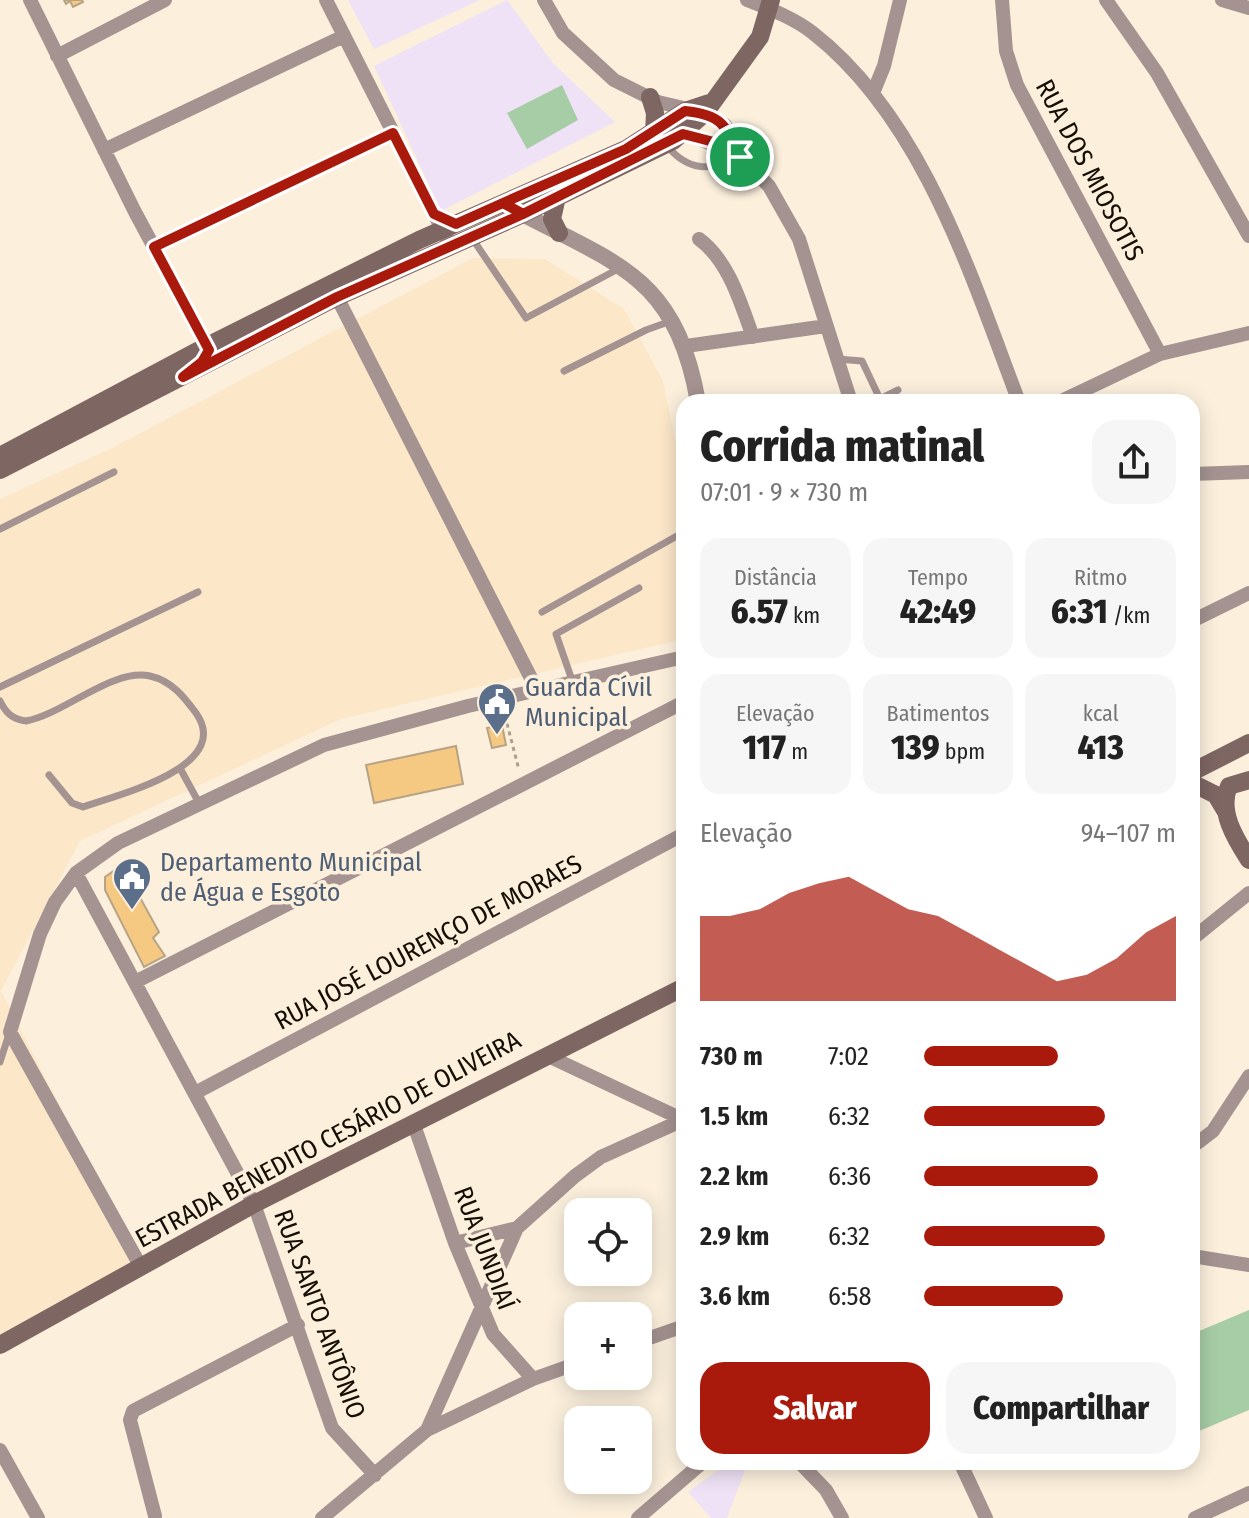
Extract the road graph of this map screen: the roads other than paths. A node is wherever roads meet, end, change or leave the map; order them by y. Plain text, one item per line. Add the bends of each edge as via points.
1 (30, 0) edge
2 (165, 0) edge
3 (326, 0) edge
4 (544, 0) edge
5 (747, 0) edge
6 (900, 0) edge
7 (1002, 0) edge
8 (1106, 0) edge
9 (1222, 0) edge
10 (770, 4) edge
11 (1249, 8) edge
12 (344, 36) junction
13 (57, 56) junction
14 (873, 93) junction
15 (654, 100) junction
16 (707, 108) junction
17 (685, 111) junction
18 (393, 133) junction
19 (662, 133) junction
20 (683, 134) junction
21 (104, 150) junction
22 (742, 158) junction
23 (553, 190) junction
24 (503, 203) junction
25 (523, 214) junction
26 (446, 228) junction
27 (559, 233) junction
28 (1249, 236) edge
29 (471, 237) junction
30 (699, 239) dead end
31 (154, 247) junction
32 (622, 267) junction
33 (337, 297) junction
34 (672, 321) junction
35 (826, 326) junction
36 (1249, 333) edge
37 (753, 337) junction
38 (207, 346) junction
39 (686, 346) junction
40 (1160, 354) junction
41 (837, 359) junction
42 (564, 371) dead end
43 (183, 377) junction
44 (898, 390) dead end
45 (696, 394) edge
46 (848, 394) edge
47 (878, 394) edge
48 (890, 394) edge
49 (1016, 394) edge
50 (1076, 394) edge
51 (0, 456) edge
52 (0, 470) edge
53 (114, 472) dead end
54 (1249, 472) edge
55 (1200, 474) edge
56 (0, 529) edge
57 (676, 537) edge
58 (639, 588) dead end
59 (198, 592) dead end
60 (1249, 593) edge
61 (542, 612) dead end
62 (1200, 614) edge
63 (676, 659) edge
64 (573, 683) junction
65 (0, 687) edge
66 (537, 690) junction
67 (0, 701) edge
68 (676, 706) edge
69 (1245, 745) edge
70 (1230, 767) junction
71 (181, 770) junction
72 (1200, 771) edge
73 (1249, 771) edge
74 (1200, 774) edge
75 (49, 775) dead end
76 (1200, 780) edge
77 (1249, 780) edge
78 (199, 803) junction
79 (1225, 804) junction
80 (676, 838) edge
81 (1249, 860) edge
82 (76, 873) junction
83 (1249, 893) edge
84 (1200, 933) edge
85 (137, 981) junction
86 (676, 991) edge
87 (10, 1032) junction
88 (546, 1055) junction
89 (0, 1062) edge
90 (1249, 1076) edge
91 (195, 1093) junction
92 (676, 1117) edge
93 (413, 1122) junction
94 (676, 1123) edge
95 (1200, 1141) edge
96 (254, 1204) junction
97 (517, 1228) junction
98 (455, 1243) junction
99 (1200, 1257) edge
100 (1249, 1265) edge
101 (141, 1267) junction
102 (481, 1308) junction
103 (298, 1325) junction
104 (676, 1329) edge
105 (652, 1337) edge
106 (0, 1345) edge
107 (564, 1368) edge
108 (533, 1379) junction
109 (427, 1430) junction
110 (0, 1450) edge
111 (694, 1470) edge
112 (807, 1470) edge
113 (964, 1470) edge
114 (375, 1475) junction
115 (1249, 1493) edge
116 (155, 1516) dead end
117 (38, 1518) edge
118 (322, 1518) edge
119 (638, 1518) edge
120 (842, 1518) edge
121 (986, 1518) edge
122 (1195, 1518) edge

1 - 13 street
2 - 13 street
3 - 12 street
4 - 15 street via 563,33 593,63
5 - 10 street
6 - 14 street
7 - 40 street, RUA DOS MIOSOTIS via 1006,51 1017,85
8 - 28 street via 1157,73
9 - 11 street
10 - 14 street via 813,33
10 - 16 main road via 760,37
12 - 18 street
12 - 21 street
13 - 21 street
14 - 49 street via 958,241
15 - 17 street
15 - 19 main road
16 - 17 main road
16 - 20 main road
16 - 22 street via 725,125
17 - 19 main road
18 - 26 street
18 - 31 street
19 - 20 main road
19 - 22 lane via 681,163 715,167
19 - 23 main road
19 - 23 main road
20 - 22 street
21 - 31 street
22 - 35 street via 769,186 799,239
23 - 24 main road
23 - 25 main road
23 - 27 main road via 552,219
24 - 25 street
24 - 26 main road
25 - 27 street
25 - 29 main road
26 - 29 main road
26 - 33 main road
26 - 38 main road
27 - 32 street
29 - 32 lane via 526,318
30 - 37 street via 721,263
31 - 38 street
32 - 34 street via 660,301
33 - 43 main road
33 - 66 street
34 - 39 street
34 - 42 lane
35 - 37 street
35 - 41 street
36 - 40 street
37 - 39 street
38 - 43 main road via 206,358
38 - 51 main road
39 - 45 street
40 - 50 street
41 - 46 street
41 - 47 lane via 862,361
43 - 52 main road
44 - 48 lane
53 - 56 lane
54 - 55 street
57 - 61 lane
58 - 64 lane via 556,634
59 - 65 lane
60 - 62 street
63 - 64 street
64 - 66 street
66 - 78 street via 324,745
67 - 71 lane via 4,711 26,721 122,678 150,676 180,691 201,720 198,753
68 - 85 street
69 - 70 main road
69 - 72 main road
70 - 73 main road
70 - 74 main road
70 - 79 main road
71 - 75 lane via 83,807 72,803
71 - 78 lane
76 - 79 main road
77 - 79 main road via 1229,786
78 - 82 street via 118,843
79 - 81 main road
80 - 91 street, RUA JOSÉ LOURENÇO DE MORAES
82 - 85 street, RUA SANTO ANTÔNIO
82 - 87 street via 40,934
83 - 84 street
85 - 91 street, RUA SANTO ANTÔNIO
86 - 88 main road, ESTRADA BENEDITO CESÁRIO DE OLIVEIRA
87 - 89 lane
87 - 101 street
88 - 92 street
88 - 93 main road, ESTRADA BENEDITO CESÁRIO DE OLIVEIRA
90 - 95 street via 1213,1131
91 - 96 street, RUA SANTO ANTÔNIO
93 - 96 main road, ESTRADA BENEDITO CESÁRIO DE OLIVEIRA
93 - 98 street, RUA JUNDIAÍ
94 - 97 street via 601,1157
96 - 101 main road, ESTRADA BENEDITO CESÁRIO DE OLIVEIRA
96 - 103 street, RUA SANTO ANTÔNIO
97 - 98 street
97 - 102 street
98 - 102 street, RUA JUNDIAÍ
99 - 100 street
101 - 106 main road, ESTRADA BENEDITO CESÁRIO DE OLIVEIRA
102 - 108 street, RUA JUNDIAÍ via 503,1349
102 - 109 street
103 - 114 street, RUA SANTO ANTÔNIO via 332,1428
103 - 116 street via 138,1405 130,1420
104 - 105 street
107 - 108 street
108 - 109 street
109 - 114 street
110 - 117 street
111 - 119 street
112 - 120 street
113 - 121 street
114 - 118 street
115 - 122 street

